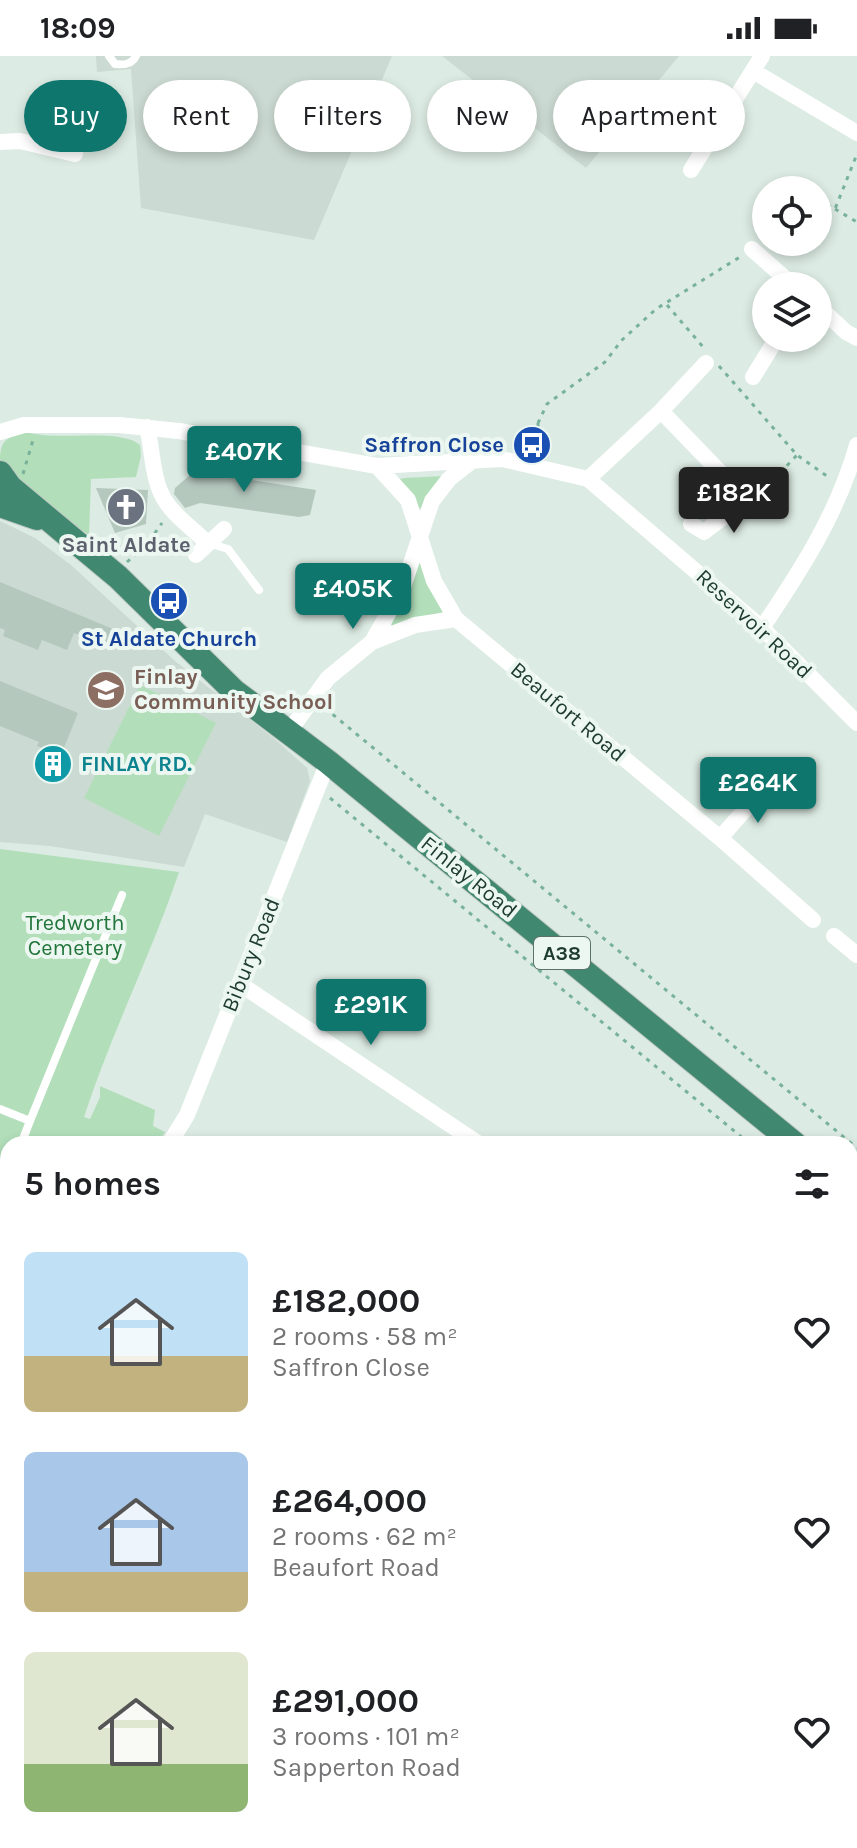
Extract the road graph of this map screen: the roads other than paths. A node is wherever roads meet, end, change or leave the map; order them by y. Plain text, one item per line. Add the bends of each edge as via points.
1 (109, 56) edge
2 (136, 56) edge
3 (762, 56) edge
4 (753, 71) junction
5 (857, 133) edge
6 (0, 142) edge
7 (75, 154) dead end
8 (692, 170) dead end
9 (760, 256) edge
10 (778, 272) edge
11 (832, 319) edge
12 (857, 338) edge
13 (768, 352) edge
14 (708, 357) road end
15 (753, 377) dead end
16 (661, 411) junction
17 (147, 427) junction
18 (0, 432) edge
19 (856, 455) edge
20 (474, 460) junction
21 (377, 466) junction
22 (0, 473) edge
23 (588, 479) junction
24 (768, 483) road end
25 (748, 501) junction
26 (0, 505) edge
27 (691, 524) dead end
28 (224, 529) dead end
29 (61, 530) junction
30 (419, 535) junction
31 (201, 549) junction
32 (259, 590) dead end
33 (456, 619) junction
34 (762, 628) junction
35 (372, 642) junction
36 (222, 678) junction
37 (857, 723) edge
38 (293, 726) junction
39 (328, 762) junction
40 (766, 786) dead end
41 (720, 838) junction
42 (122, 895) dead end
43 (813, 920) dead end
44 (834, 936) dead end
45 (857, 955) edge
46 (240, 984) junction
47 (0, 1109) edge
48 (30, 1121) junction
49 (24, 1136) edge
50 (174, 1136) edge
51 (467, 1136) edge
52 (785, 1136) edge

1 - 2 lane via 122,65
3 - 4 street
4 - 5 street
4 - 8 street
6 - 7 street via 20,141
9 - 10 street
11 - 12 street
13 - 15 street
14 - 16 street
16 - 23 street
16 - 25 street
17 - 18 street, Reservoir Road via 24,425
17 - 21 street, Reservoir Road
17 - 31 street via 163,499 187,522
19 - 34 street via 807,559
20 - 21 street, Reservoir Road
20 - 23 street, Reservoir Road via 512,460
20 - 30 street via 435,496
21 - 30 street, Beaufort Road via 408,500
22 - 29 highway, A38
23 - 34 street, Reservoir Road
24 - 25 street
25 - 27 street via 704,532
26 - 29 highway, A38
28 - 31 street
29 - 36 highway, A38
30 - 33 street, Beaufort Road via 434,581
30 - 35 street via 403,587
31 - 32 lane via 228,549
33 - 35 street via 415,625
33 - 41 street, Beaufort Road
34 - 37 street, Reservoir Road
35 - 38 street via 328,678
36 - 38 highway, A38
36 - 39 highway, A38
38 - 39 highway, A38
39 - 46 street, Bibury Road
39 - 52 highway, Finlay Road / A38
40 - 41 street
41 - 43 street, Beaufort Road
42 - 48 lane
44 - 45 street
46 - 50 street, Bibury Road
46 - 51 street
47 - 48 lane
48 - 49 lane

